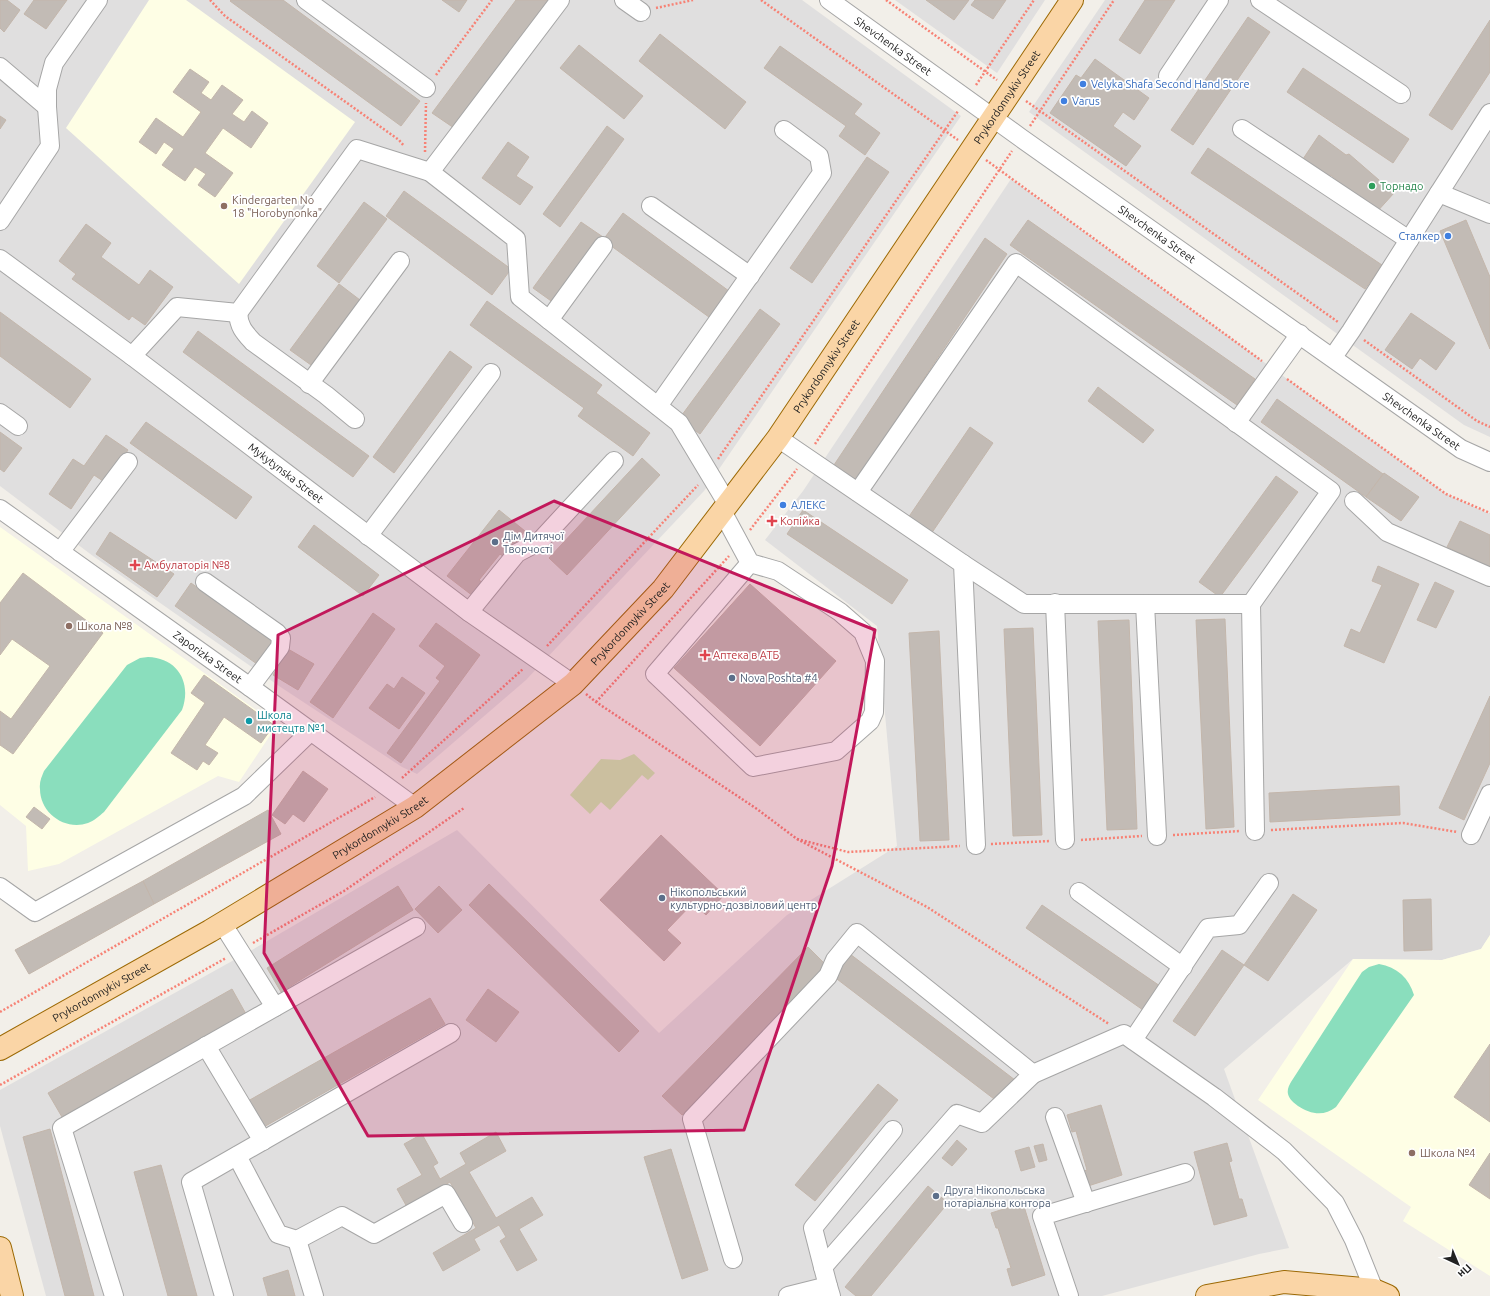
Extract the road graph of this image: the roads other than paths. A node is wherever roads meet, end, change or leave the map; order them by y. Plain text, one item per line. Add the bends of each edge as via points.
1 (98, 0) edge
2 (306, 0) edge
3 (560, 0) edge
4 (624, 0) edge
5 (829, 0) edge
6 (1072, 0) edge
7 (1219, 0) edge
8 (1260, 0) edge
9 (641, 12) road end
10 (0, 67) edge
11 (1168, 76) dead end
12 (426, 88) road end
13 (1401, 94) dead end
14 (47, 107) junction
15 (1490, 113) edge
16 (994, 118) junction
17 (1242, 129) dead end
18 (784, 130) dead end
19 (427, 172) junction
20 (1439, 193) junction
21 (651, 206) dead end
22 (1490, 214) edge
23 (0, 221) edge
24 (1409, 240) junction
25 (603, 246) dead end
26 (0, 258) edge
27 (400, 261) dead end
28 (750, 276) junction
29 (238, 313) junction
30 (549, 320) junction
31 (1300, 334) junction
32 (132, 356) junction
33 (1333, 357) junction
34 (491, 373) dead end
35 (309, 384) junction
36 (658, 406) junction
37 (0, 413) edge
38 (355, 419) dead end
39 (1236, 423) junction
40 (18, 426) dead end
41 (778, 438) junction
42 (614, 461) dead end
43 (128, 462) dead end
44 (1490, 462) edge
45 (858, 492) junction
46 (1354, 501) dead end
47 (725, 507) junction
48 (0, 509) edge
49 (368, 536) junction
50 (60, 552) junction
51 (750, 563) junction
52 (963, 564) junction
53 (1490, 577) edge
54 (205, 582) dead end
55 (1056, 603) junction
56 (1145, 604) junction
57 (1251, 604) junction
58 (469, 612) junction
59 (573, 684) junction
60 (250, 687) junction
61 (310, 732) junction
62 (1490, 794) edge
63 (415, 807) junction
64 (1255, 830) road end
65 (1471, 835) road end
66 (1157, 836) road end
67 (1065, 840) road end
68 (976, 845) road end
69 (1269, 883) dead end
70 (0, 887) edge
71 (1079, 892) dead end
72 (222, 924) junction
73 (416, 927) dead end
74 (1183, 966) junction
75 (275, 1007) junction
76 (451, 1033) dead end
77 (1128, 1037) junction
78 (206, 1046) junction
79 (0, 1049) edge
80 (1033, 1074) junction
81 (1055, 1116) dead end
82 (893, 1130) dead end
83 (263, 1141) junction
84 (237, 1156) junction
85 (1185, 1173) dead end
86 (1086, 1203) junction
87 (463, 1223) dead end
88 (297, 1240) junction
89 (0, 1248) edge
90 (734, 1259) dead end
91 (823, 1267) junction
92 (830, 1291) edge
93 (1381, 1293) edge
94 (12, 1296) edge
95 (114, 1296) edge
96 (224, 1296) edge
97 (314, 1296) edge
98 (788, 1296) edge
99 (1069, 1296) edge
100 (1206, 1296) edge

1 - 14 street via 54,63 47,89
2 - 12 street
3 - 19 street
4 - 9 street
5 - 16 street, Shevchenka Street
6 - 16 main road, Prykordonnykiv Street
7 - 11 street
8 - 13 street
10 - 14 street
14 - 23 street via 50,146
15 - 20 street
16 - 31 street, Shevchenka Street
16 - 41 main road, Prykordonnykiv Street
17 - 24 street
18 - 28 street via 819,156 822,173
19 - 29 street via 357,149
19 - 30 street via 516,239 520,297
20 - 22 street
20 - 24 street
21 - 28 street
24 - 33 street
25 - 30 street
26 - 32 street, Mykytynska Street
27 - 35 street
28 - 36 street
29 - 32 street via 177,307
29 - 35 street via 239,323 253,342
30 - 36 street
31 - 33 street, Shevchenka Street
31 - 39 street
32 - 49 street, Mykytynska Street
33 - 44 street, Shevchenka Street via 1461,449
34 - 49 street
35 - 38 street
36 - 47 street via 678,423 709,473
37 - 40 street
39 - 45 street via 1016,263
39 - 57 street via 1331,491
41 - 45 street
41 - 47 main road, Prykordonnykiv Street
42 - 58 street via 540,541 517,553
43 - 50 street
45 - 52 street
46 - 53 street via 1387,532
47 - 51 street
47 - 59 main road, Prykordonnykiv Street via 663,589
48 - 50 street, Zaporizka Street
49 - 58 street, Mykytynska Street
50 - 60 street, Zaporizka Street
51 - 51 street via 655,674 753,767 836,751 870,721 874,712 875,661 863,632 840,612 778,571
52 - 55 street via 1024,604
52 - 68 street
54 - 60 street via 281,638 280,647
55 - 56 street
55 - 67 street
56 - 57 street
56 - 66 street
57 - 64 street
58 - 59 street, Mykytynska Street
59 - 63 main road, Prykordonnykiv Street
60 - 61 street, Zaporizka Street
61 - 63 street, Zaporizka Street
61 - 70 street via 244,796 35,912
62 - 65 street
63 - 72 main road, Prykordonnykiv Street
69 - 74 street via 1239,925 1208,928
71 - 74 street
72 - 75 street
72 - 79 main road, Prykordonnykiv Street
73 - 75 street
74 - 77 street
75 - 78 street
76 - 83 street
77 - 80 street
77 - 93 street via 1284,1151 1335,1203
78 - 83 street
78 - 95 street via 62,1128
80 - 90 street via 857,933 835,960 828,976 692,1119
80 - 91 street via 982,1123 957,1114
81 - 86 street
82 - 91 street via 813,1228
83 - 84 street
84 - 88 street via 278,1234
84 - 96 street via 190,1182
85 - 86 street
86 - 99 street via 1042,1216
87 - 88 street via 446,1194 374,1234 342,1216
88 - 97 street
89 - 94 main road
91 - 92 street
92 - 98 street
93 - 100 main road via 1284,1282

